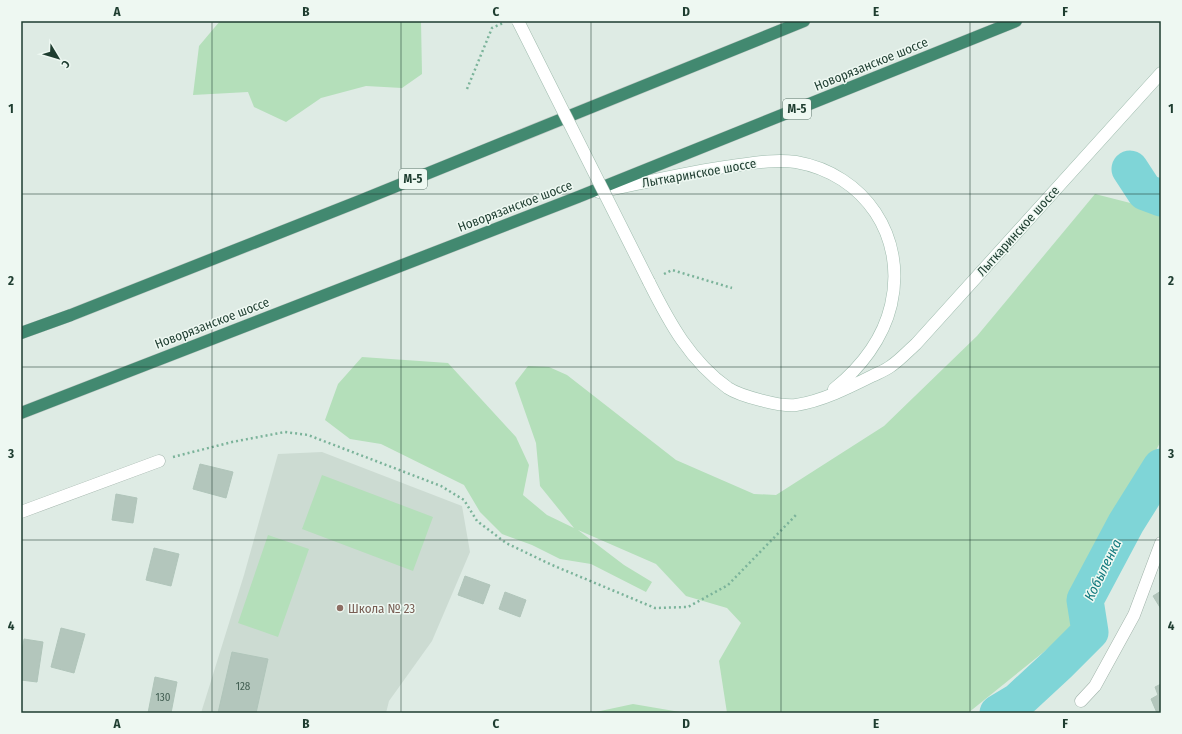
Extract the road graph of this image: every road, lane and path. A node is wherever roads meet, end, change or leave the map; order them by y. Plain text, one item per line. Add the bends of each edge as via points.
1 (507, 21) edge
2 (518, 21) edge
3 (804, 21) edge
4 (1016, 21) edge
5 (1161, 73) edge
6 (467, 89) dead end
7 (578, 197) junction
8 (649, 282) junction
9 (732, 288) dead end
10 (21, 333) edge
11 (823, 398) junction
12 (21, 413) edge
13 (159, 461) joint
14 (21, 512) edge
15 (796, 515) dead end
16 (1161, 543) edge
17 (1081, 701) dead end

1 - 6 path via 492,28
2 - 8 main road, Лыткаринское шоссе, bridge
3 - 10 highway, М-5
4 - 7 highway, Новорязанское шоссе / М-5
5 - 11 main road, Лыткаринское шоссе via 916,344 890,367
7 - 11 main road, Лыткаринское шоссе via 702,170 760,162 794,162 813,166 848,183 863,196 884,229 895,267 894,286 891,306 883,328 868,354 848,378
7 - 12 highway, Новорязанское шоссе / М-5
8 - 9 path via 672,270
8 - 11 main road, Лыткаринское шоссе via 683,344 706,369 729,388 760,400 794,405
13 - 14 main road
13 - 15 path via 277,433 308,435 441,486 464,500 477,521 506,544 656,608 688,607 728,585
16 - 17 main road via 1134,615 1095,686

